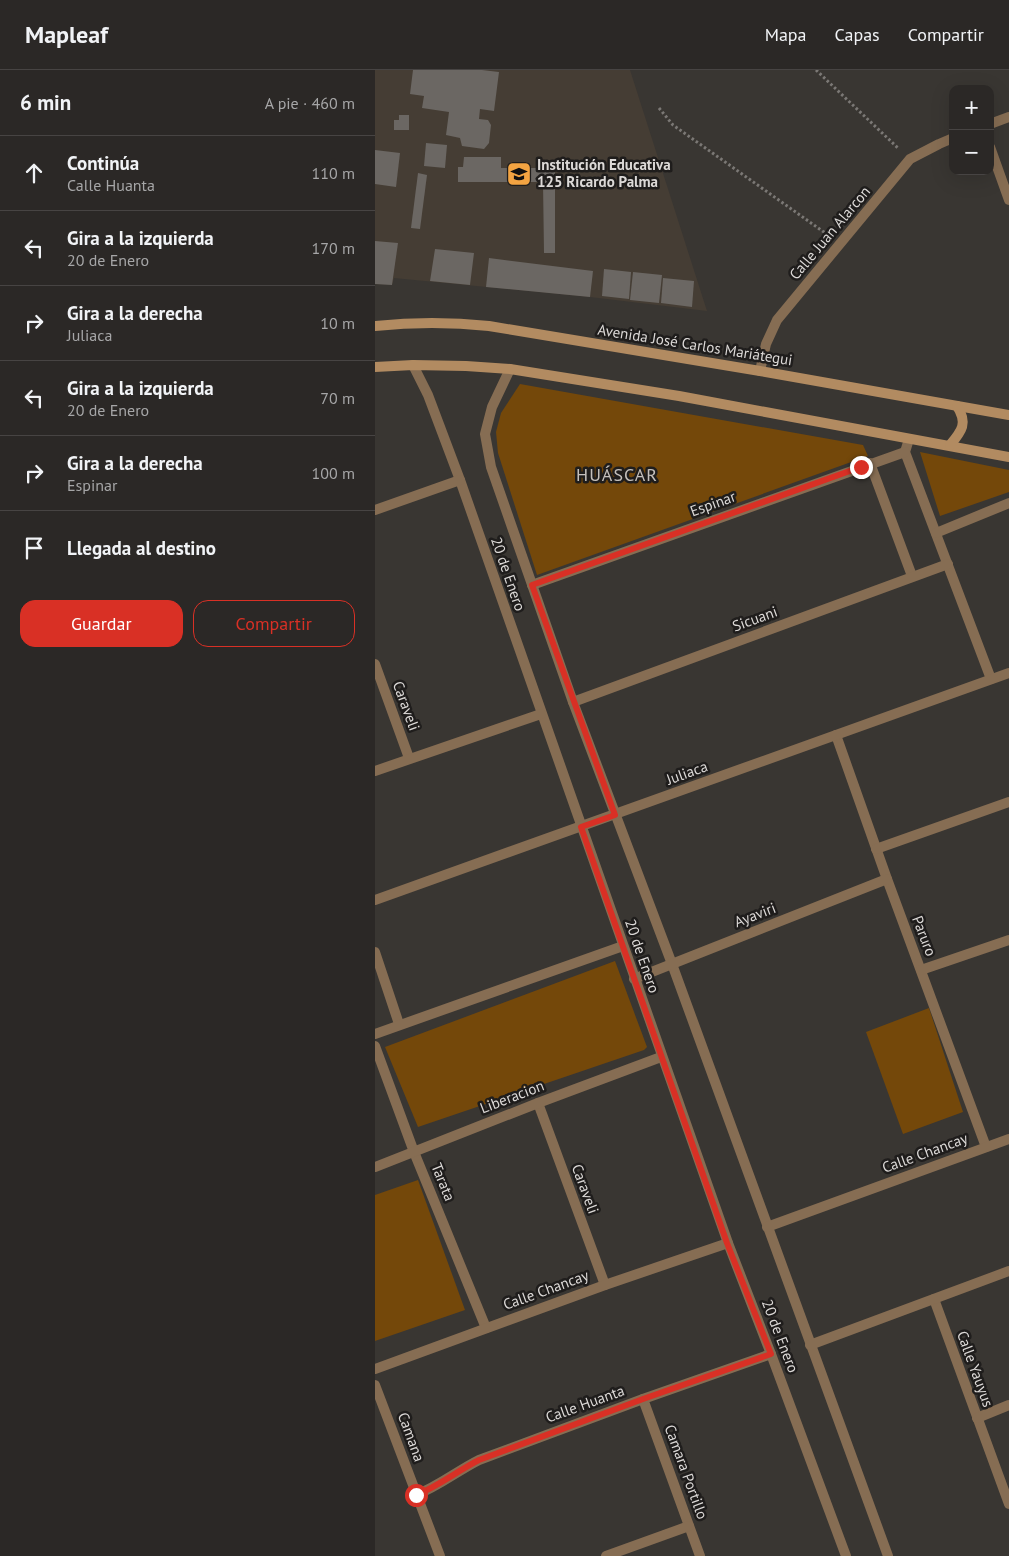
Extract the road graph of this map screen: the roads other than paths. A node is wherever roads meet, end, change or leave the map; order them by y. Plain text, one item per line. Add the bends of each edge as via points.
1 (1009, 117) edge
2 (994, 123) edge
3 (949, 140) edge
4 (994, 158) edge
5 (1009, 200) edge
6 (375, 326) edge
7 (413, 365) junction
8 (375, 367) edge
9 (511, 369) junction
10 (760, 371) junction
11 (957, 406) junction
12 (1009, 415) edge
13 (909, 439) junction
14 (950, 446) junction
15 (905, 452) junction
16 (1009, 456) edge
17 (870, 464) junction
18 (460, 480) junction
19 (1009, 503) edge
20 (375, 510) edge
21 (936, 533) junction
22 (947, 564) junction
23 (912, 576) junction
24 (532, 585) junction
25 (375, 664) edge
26 (1009, 673) edge
27 (991, 679) junction
28 (573, 702) junction
29 (541, 714) junction
30 (836, 735) junction
31 (409, 758) junction
32 (375, 771) edge
33 (1009, 802) edge
34 (615, 815) junction
35 (581, 827) junction
36 (876, 849) junction
37 (887, 879) junction
38 (375, 900) edge
39 (1009, 940) edge
40 (623, 946) junction
41 (375, 952) edge
42 (672, 964) junction
43 (921, 970) junction
44 (634, 979) junction
45 (399, 1024) junction
46 (375, 1034) edge
47 (375, 1046) edge
48 (661, 1057) junction
49 (537, 1103) junction
50 (1009, 1139) edge
51 (986, 1147) junction
52 (414, 1152) junction
53 (375, 1166) edge
54 (767, 1227) junction
55 (727, 1243) junction
56 (1009, 1272) edge
57 (605, 1285) junction
58 (934, 1299) junction
59 (486, 1328) junction
60 (810, 1345) junction
61 (771, 1354) junction
62 (375, 1369) edge
63 (375, 1385) edge
64 (643, 1399) junction
65 (1009, 1405) edge
66 (977, 1418) junction
67 (416, 1495) junction
68 (1009, 1504) edge
69 (689, 1526) junction
70 (440, 1556) edge
71 (606, 1556) edge
72 (700, 1556) edge
73 (846, 1556) edge
74 (888, 1556) edge

1 - 2 street
3 - 10 street, Calle Juan Alarcon via 910,160 777,320 766,344
4 - 5 street
6 - 10 main road, Avenida José Carlos Mariátegui via 452,322 489,326
7 - 8 main road
7 - 9 main road
7 - 18 street, 20 de Enero via 428,395
9 - 13 main road via 679,396
9 - 24 street, 20 de Enero via 492,407 485,434 491,467
10 - 11 main road, Avenida José Carlos Mariátegui
11 - 12 main road, Avenida José Carlos Mariátegui
11 - 14 main road via 963,415 963,426
13 - 14 main road
13 - 15 street
14 - 16 main road
15 - 17 street, Espinar
15 - 21 street
17 - 23 street
17 - 24 street, Espinar
18 - 20 street
18 - 29 street, 20 de Enero
19 - 21 street
21 - 22 street
22 - 23 street, Sicuani
22 - 27 street
23 - 28 street, Sicuani
24 - 28 street, 20 de Enero
25 - 31 street, Caraveli
26 - 27 street, Juliaca
27 - 30 street, Juliaca
28 - 34 street, 20 de Enero
29 - 31 street
29 - 35 street, 20 de Enero
30 - 34 street, Juliaca
30 - 36 street, Paruro
31 - 32 street
33 - 36 street
34 - 35 street, Juliaca
34 - 42 street, 20 de Enero
35 - 38 street, Juliaca
35 - 40 street, 20 de Enero
36 - 37 street, Paruro
37 - 42 street, Ayaviri
37 - 43 street, Paruro
39 - 43 street
40 - 44 street, 20 de Enero
40 - 45 street
41 - 45 street
42 - 44 street, Ayaviri
42 - 54 street, 20 de Enero
43 - 51 street, Paruro
44 - 48 street, 20 de Enero
45 - 46 street
47 - 52 street, Tarata
48 - 49 street, Liberacion
48 - 55 street, 20 de Enero
49 - 52 street, Liberacion
49 - 57 street, Caraveli
50 - 51 street, Calle Chancay
51 - 54 street, Calle Chancay
52 - 53 street, Liberacion
52 - 59 street, Tarata
54 - 60 street, 20 de Enero
55 - 57 street, Calle Chancay
55 - 61 street, 20 de Enero
56 - 58 street
57 - 59 street, Calle Chancay
58 - 60 street
58 - 66 street, Calle Yauyus
59 - 62 street, Calle Chancay
60 - 74 street, 20 de Enero
61 - 64 street, Calle Huanta
61 - 73 street, 20 de Enero
63 - 67 street, Camana
64 - 67 street, Calle Huanta via 479,1460
64 - 69 street, Camara Portillo
65 - 66 street
66 - 68 street, Calle Yauyus
67 - 70 street, Camana
69 - 71 street
69 - 72 street, Camara Portillo

